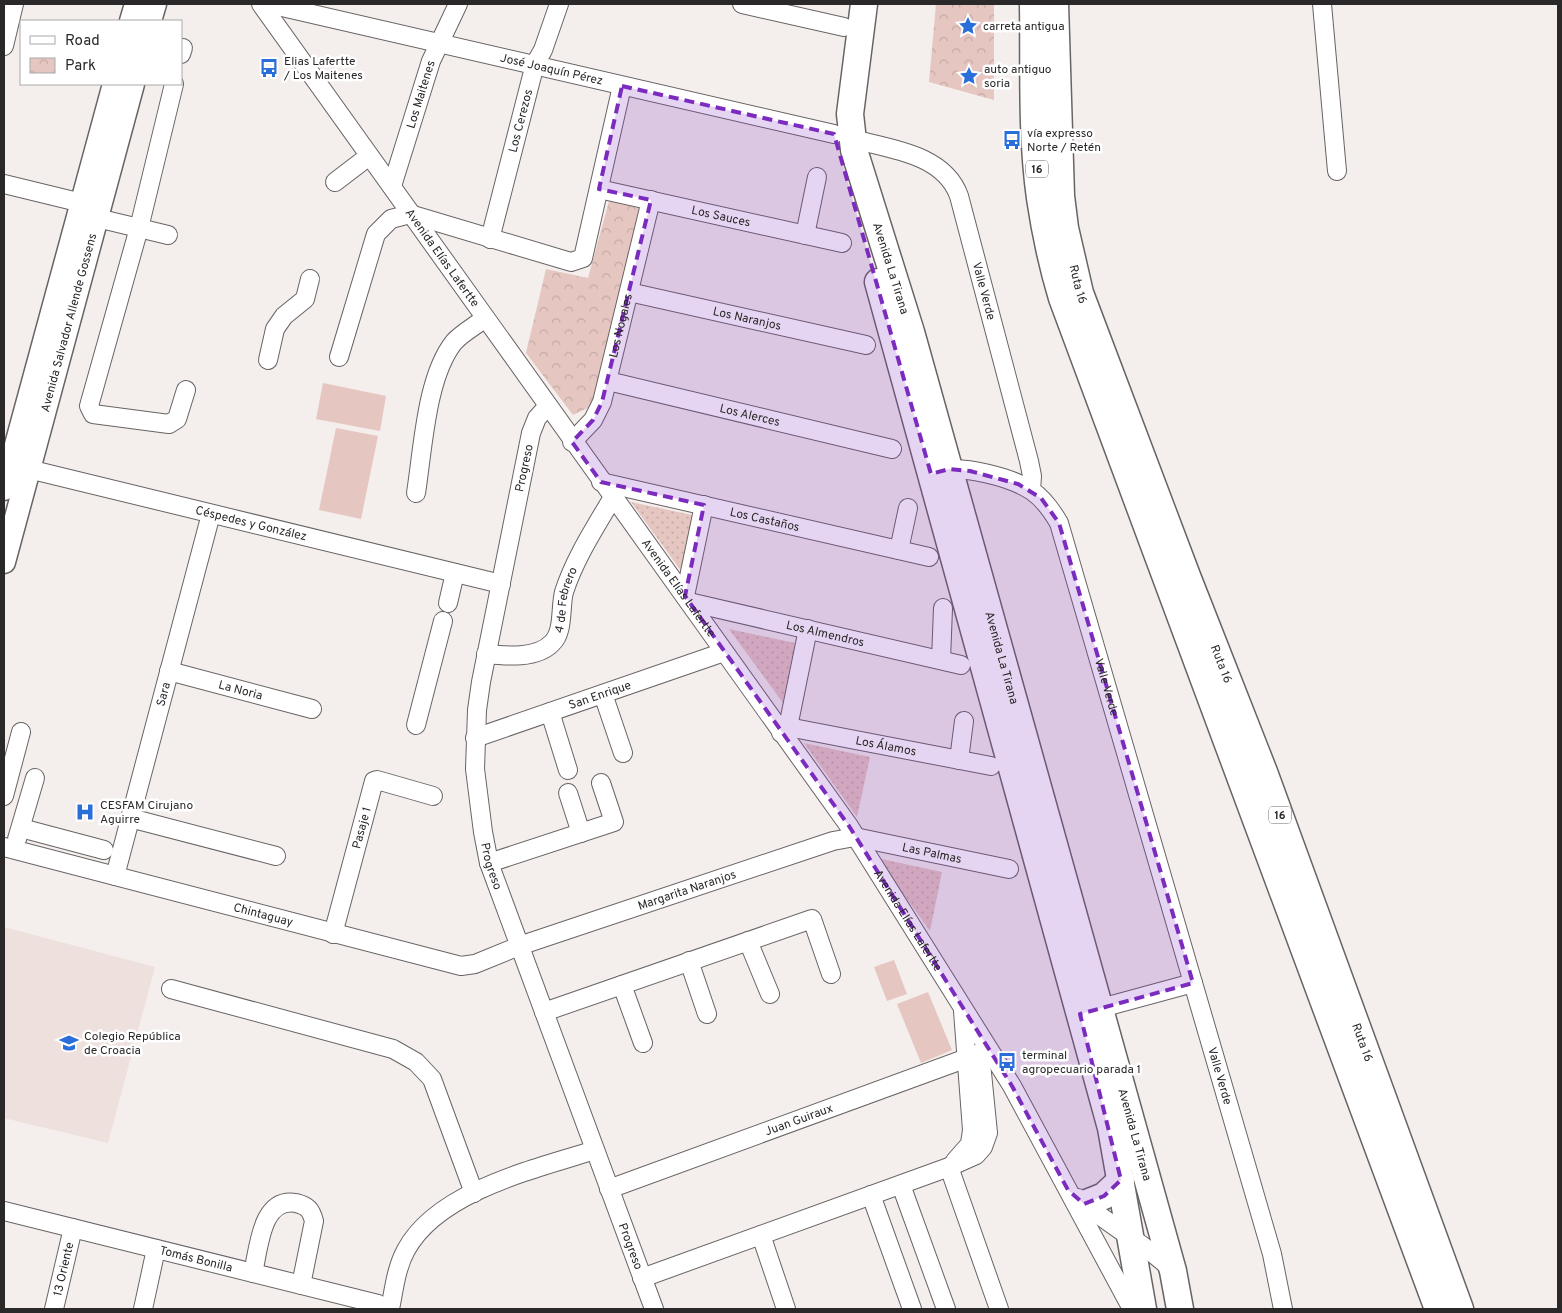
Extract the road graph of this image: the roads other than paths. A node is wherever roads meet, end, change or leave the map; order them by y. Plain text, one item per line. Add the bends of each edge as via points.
1 (14, 4) edge
2 (136, 4) edge
3 (155, 4) edge
4 (261, 4) edge
5 (269, 4) edge
6 (458, 4) edge
7 (559, 4) edge
8 (742, 4) edge
9 (864, 4) edge
10 (1033, 4) edge
11 (1056, 4) edge
12 (1322, 4) edge
13 (846, 16) edge
14 (131, 20) edge
15 (150, 20) edge
16 (439, 44) junction
17 (4, 46) edge
18 (535, 64) junction
19 (114, 85) edge
20 (133, 85) edge
21 (174, 85) edge
22 (622, 86) junction
23 (843, 136) junction
24 (369, 156) junction
25 (1338, 171) dead end
26 (817, 177) dead end
27 (335, 182) dead end
28 (4, 184) edge
29 (392, 186) junction
30 (599, 188) junction
31 (651, 200) junction
32 (89, 211) junction
33 (410, 214) junction
34 (139, 228) junction
35 (168, 235) dead end
36 (805, 235) junction
37 (490, 238) junction
38 (842, 243) dead end
39 (310, 279) dead end
40 (629, 292) junction
41 (484, 318) junction
42 (866, 345) dead end
43 (339, 357) dead end
44 (268, 360) dead end
45 (608, 381) junction
46 (186, 390) dead end
47 (547, 407) junction
48 (572, 442) junction
49 (892, 449) dead end
50 (14, 466) edge
51 (940, 471) junction
52 (601, 482) junction
53 (4, 490) edge
54 (1031, 490) junction
55 (416, 493) dead end
56 (612, 497) junction
57 (704, 505) junction
58 (908, 508) dead end
59 (211, 514) junction
60 (899, 550) junction
61 (928, 557) dead end
62 (4, 562) edge
63 (455, 573) junction
64 (500, 584) junction
65 (687, 599) junction
66 (448, 603) dead end
67 (943, 608) dead end
68 (443, 621) dead end
69 (808, 629) junction
70 (724, 652) junction
71 (486, 654) junction
72 (941, 660) junction
73 (961, 665) dead end
74 (169, 671) junction
75 (603, 694) junction
76 (312, 709) dead end
77 (550, 712) junction
78 (964, 721) dead end
79 (416, 725) dead end
80 (785, 730) junction
81 (21, 732) dead end
82 (476, 738) junction
83 (623, 753) dead end
84 (959, 760) junction
85 (991, 766) dead end
86 (568, 770) dead end
87 (35, 778) dead end
88 (601, 783) dead end
89 (568, 793) dead end
90 (4, 796) edge
91 (433, 796) dead end
92 (130, 818) junction
93 (21, 828) junction
94 (581, 833) junction
95 (855, 837) junction
96 (9, 848) edge
97 (104, 850) dead end
98 (276, 856) dead end
99 (489, 863) junction
100 (1009, 869) dead end
101 (115, 876) junction
102 (333, 934) junction
103 (748, 941) junction
104 (519, 946) junction
105 (690, 962) junction
106 (831, 974) dead end
107 (1193, 983) junction
108 (622, 985) junction
109 (171, 989) dead end
110 (770, 994) dead end
111 (963, 1008) junction
112 (544, 1012) junction
113 (1089, 1012) junction
114 (707, 1014) dead end
115 (644, 1042) dead end
116 (979, 1054) junction
117 (595, 1150) junction
118 (949, 1167) junction
119 (1121, 1180) junction
120 (901, 1185) junction
121 (609, 1189) junction
122 (474, 1192) junction
123 (872, 1195) junction
124 (1076, 1197) junction
125 (4, 1211) edge
126 (73, 1228) junction
127 (761, 1235) junction
128 (1129, 1236) junction
129 (156, 1249) junction
130 (1172, 1271) junction
131 (253, 1273) junction
132 (642, 1278) junction
133 (301, 1285) junction
134 (54, 1309) edge
135 (143, 1309) edge
136 (388, 1309) edge
137 (654, 1309) edge
138 (786, 1309) edge
139 (912, 1309) edge
140 (946, 1309) edge
141 (999, 1309) edge
142 (1132, 1309) edge
143 (1143, 1309) edge
144 (1180, 1309) edge
145 (1283, 1309) edge
146 (1438, 1309) edge
147 (1460, 1309) edge

1 - 17 street
2 - 14 main road
3 - 15 main road
4 - 24 street, Avenida Elías Lafertte
5 - 16 street, José Joaquín Pérez
6 - 16 street, Los Maitenes
7 - 18 street, Los Cerezos
8 - 13 street
9 - 23 highway, Avenida La Tirana
10 - 146 highway, Ruta 16 / 16 via 1038,178 1045,232 1062,298
11 - 147 highway, Ruta 16 / 16 via 1061,196 1080,293 1264,772
12 - 25 street
13 - 23 highway, Avenida La Tirana via 834,103
16 - 18 street, José Joaquín Pérez
16 - 29 street, Los Maitenes
18 - 22 street, José Joaquín Pérez
18 - 37 street, Los Cerezos
19 - 32 main road, Avenida Salvador Allende Gossens
20 - 32 main road, Avenida Salvador Allende Gossens
21 - 34 street
22 - 23 street, José Joaquín Pérez
22 - 30 street
23 - 51 highway, Avenida La Tirana via 841,164
23 - 54 street, Valle Verde via 918,157 945,172 954,183 1029,460
24 - 27 street
24 - 29 street, Avenida Elías Lafertte
26 - 36 street
28 - 32 street
29 - 33 street, Avenida Elías Lafertte
30 - 31 street, Los Sauces
30 - 37 street via 580,261 571,262
31 - 36 street, Los Sauces
31 - 40 street, Los Nogales
32 - 34 street
32 - 50 main road, Avenida Salvador Allende Gossens
33 - 37 street
33 - 41 street, Avenida Elías Lafertte
33 - 43 street via 391,218 376,234
34 - 35 street
34 - 46 street via 88,406 92,414 169,424 177,419
36 - 38 street, Los Sauces
39 - 44 street via 305,299 284,316 275,329
40 - 42 street, Los Naranjos
40 - 45 street, Los Nogales
41 - 47 street, Avenida Elías Lafertte
41 - 55 street via 455,342 440,367 433,387
45 - 48 street, Los Nogales via 596,416
45 - 49 street, Los Alerces
47 - 48 street, Avenida Elías Lafertte
47 - 64 street, Progreso via 537,418 531,434
48 - 52 street, Avenida Elías Lafertte
50 - 53 main road, Avenida Salvador Allende Gossens
50 - 59 street, Céspedes y González
50 - 62 main road, Avenida Salvador Allende Gossens
51 - 54 street via 990,475
51 - 113 highway, Avenida La Tirana
52 - 56 street, Avenida Elías Lafertte
52 - 57 street, Los Castaños
54 - 107 street, Valle Verde via 1049,507 1062,532
56 - 65 street, Avenida Elías Lafertte
56 - 71 street, 4 de Febrero via 567,582 559,630 554,641 542,650 525,654
57 - 60 street, Los Castaños
57 - 65 street
58 - 60 street
59 - 63 street, Céspedes y González
59 - 74 street, Sara
60 - 61 street, Los Castaños
63 - 64 street, Céspedes y González
63 - 66 street
64 - 71 street, Progreso
65 - 69 street, Los Almendros
65 - 70 street, Avenida Elías Lafertte
67 - 72 street
68 - 79 street
69 - 72 street, Los Almendros
69 - 80 street
70 - 75 street, San Enrique
70 - 80 street, Avenida Elías Lafertte
71 - 82 street, Progreso
72 - 73 street, Los Almendros
74 - 76 street, La Noria
74 - 92 street, Sara
75 - 77 street, San Enrique
75 - 83 street
77 - 82 street, San Enrique
77 - 86 street
78 - 84 street
80 - 84 street, Los Álamos
80 - 95 street, Avenida Elías Lafertte
81 - 90 street
82 - 99 street, Progreso via 478,801
84 - 85 street, Los Álamos
87 - 93 street
88 - 94 street via 614,822
89 - 94 street
91 - 102 street, Pasaje 1 via 374,781
92 - 98 street
92 - 101 street, Sara
93 - 96 street
93 - 97 street
94 - 99 street
95 - 100 street, Las Palmas
95 - 104 street, Margarita Naranjos via 833,841
95 - 111 street, Avenida Elías Lafertte
96 - 101 street, Chintaguay
99 - 104 street, Progreso
101 - 102 street, Chintaguay
102 - 104 street, Chintaguay via 453,965 475,964
103 - 105 street
103 - 106 street via 812,919
103 - 110 street
104 - 112 street, Progreso
105 - 108 street
105 - 114 street
107 - 113 street
107 - 145 street, Valle Verde via 1272,1254
108 - 112 street
108 - 115 street
109 - 122 street via 393,1049 411,1058 432,1079
111 - 116 street
111 - 116 street, Avenida Elías Lafertte
112 - 117 street, Progreso
113 - 119 highway, Avenida La Tirana
113 - 130 highway, Avenida La Tirana
116 - 118 street via 970,1144
116 - 121 street, Juan Guiraux
116 - 124 street, Avenida Elías Lafertte via 1032,1122
117 - 121 street, Progreso
117 - 122 street
118 - 120 street
118 - 141 street
119 - 124 highway via 1104,1196
119 - 128 highway, Avenida La Tirana
120 - 123 street
120 - 140 street
121 - 132 street, Progreso
122 - 136 street via 430,1221 413,1238 400,1265
123 - 127 street
123 - 139 street
124 - 128 street, Avenida Elías Lafertte
124 - 142 street, Avenida Elías Lafertte
125 - 126 street, Tomás Bonilla
126 - 129 street, Tomás Bonilla
126 - 134 street, 13 Oriente
127 - 132 street
127 - 138 street
128 - 130 street, Avenida Elías Lafertte via 1152,1251
128 - 143 highway, Avenida La Tirana
129 - 131 street, Tomás Bonilla
129 - 135 street
130 - 144 highway, Avenida La Tirana
131 - 133 street, Tomás Bonilla
131 - 133 street via 268,1215 276,1206 288,1202 304,1205 311,1211 314,1221
132 - 137 street, Progreso
133 - 136 street, Tomás Bonilla

